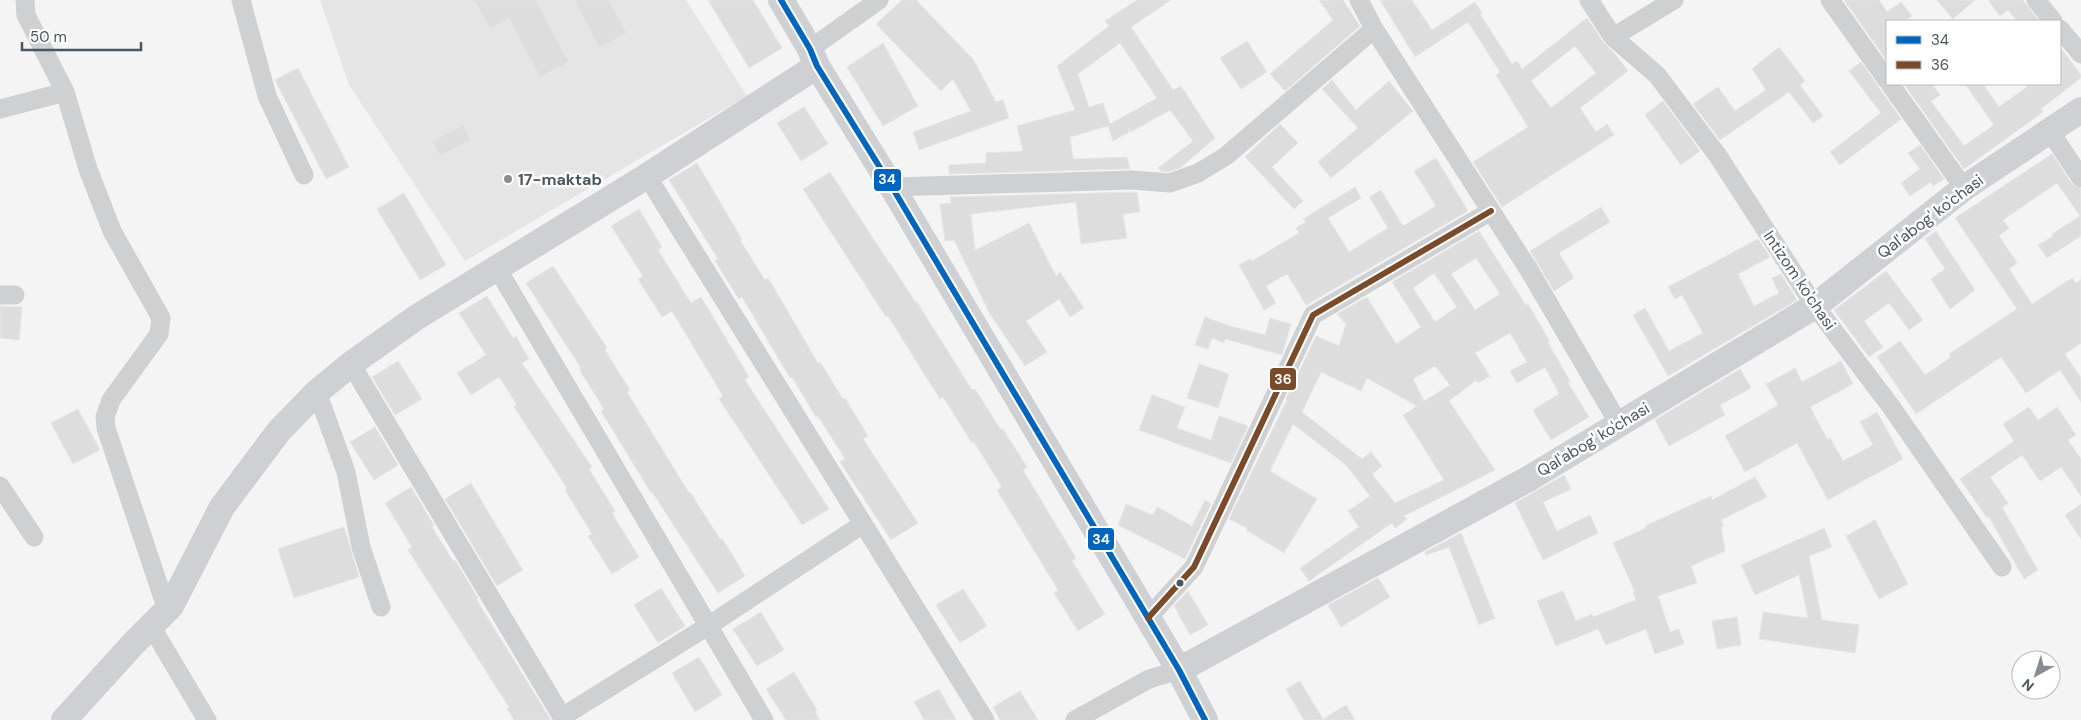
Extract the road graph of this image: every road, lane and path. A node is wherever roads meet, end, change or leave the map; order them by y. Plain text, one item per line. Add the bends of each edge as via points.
1 (25, 0) edge
2 (241, 0) edge
3 (781, 0) edge
4 (879, 0) edge
5 (1359, 0) edge
6 (1589, 0) edge
7 (1674, 0) edge
8 (1830, 0) edge
9 (2036, 0) edge
10 (2053, 20) edge
11 (1374, 29) junction
12 (2061, 30) edge
13 (1613, 37) junction
14 (2081, 54) edge
15 (813, 57) junction
16 (1886, 79) edge
17 (1891, 85) edge
18 (65, 92) junction
19 (0, 109) edge
20 (2081, 110) edge
21 (2049, 130) junction
22 (304, 175) dead end
23 (647, 176) junction
24 (2081, 178) edge
25 (892, 187) junction
26 (1964, 188) junction
27 (1491, 211) junction
28 (497, 268) junction
29 (1815, 306) junction
30 (351, 364) junction
31 (317, 392) junction
32 (1619, 424) junction
33 (0, 486) edge
34 (863, 524) junction
35 (34, 537) dead end
36 (2002, 567) dead end
37 (381, 607) dead end
38 (159, 618) junction
39 (1148, 618) junction
40 (708, 626) junction
41 (1179, 670) junction
42 (563, 719) edge
43 (64, 720) edge
44 (207, 720) edge
45 (764, 720) edge
46 (985, 720) edge
47 (1075, 720) edge
48 (1205, 720) edge

1 - 18 street via 26,15
2 - 22 street via 267,96
3 - 15 street
4 - 15 street
5 - 11 street
6 - 13 street, Intizom ko'chasi
7 - 13 street
8 - 16 street
9 - 10 street
11 - 25 street via 1226,156 1198,173 1170,183 1132,180
11 - 27 street
12 - 14 street
13 - 29 street, Intizom ko'chasi via 1657,74 1718,156
15 - 23 street
15 - 25 street
17 - 26 street
18 - 19 street
18 - 38 street via 88,169 112,230 161,318 159,334 111,400 105,417
20 - 21 street, Qal'abog' ko'chasi
21 - 24 street
21 - 26 street, Qal'abog' ko'chasi
23 - 28 street
23 - 34 street
25 - 39 street
26 - 29 street, Qal'abog' ko'chasi
27 - 32 street
27 - 39 street via 1313,315 1194,566
28 - 30 street via 417,317
28 - 40 street
29 - 32 street, Qal'abog' ko'chasi
29 - 36 street, Intizom ko'chasi via 1892,408
30 - 31 street
30 - 42 street
31 - 37 street via 346,472 361,546
31 - 38 street via 279,431 222,507 171,606
32 - 41 street, Qal'abog' ko'chasi via 1528,479
33 - 35 street
34 - 40 street
34 - 46 street
38 - 43 street
38 - 44 street
39 - 41 street
40 - 42 street
40 - 45 street
41 - 47 street, Qal'abog' ko'chasi via 1149,679
41 - 48 street

